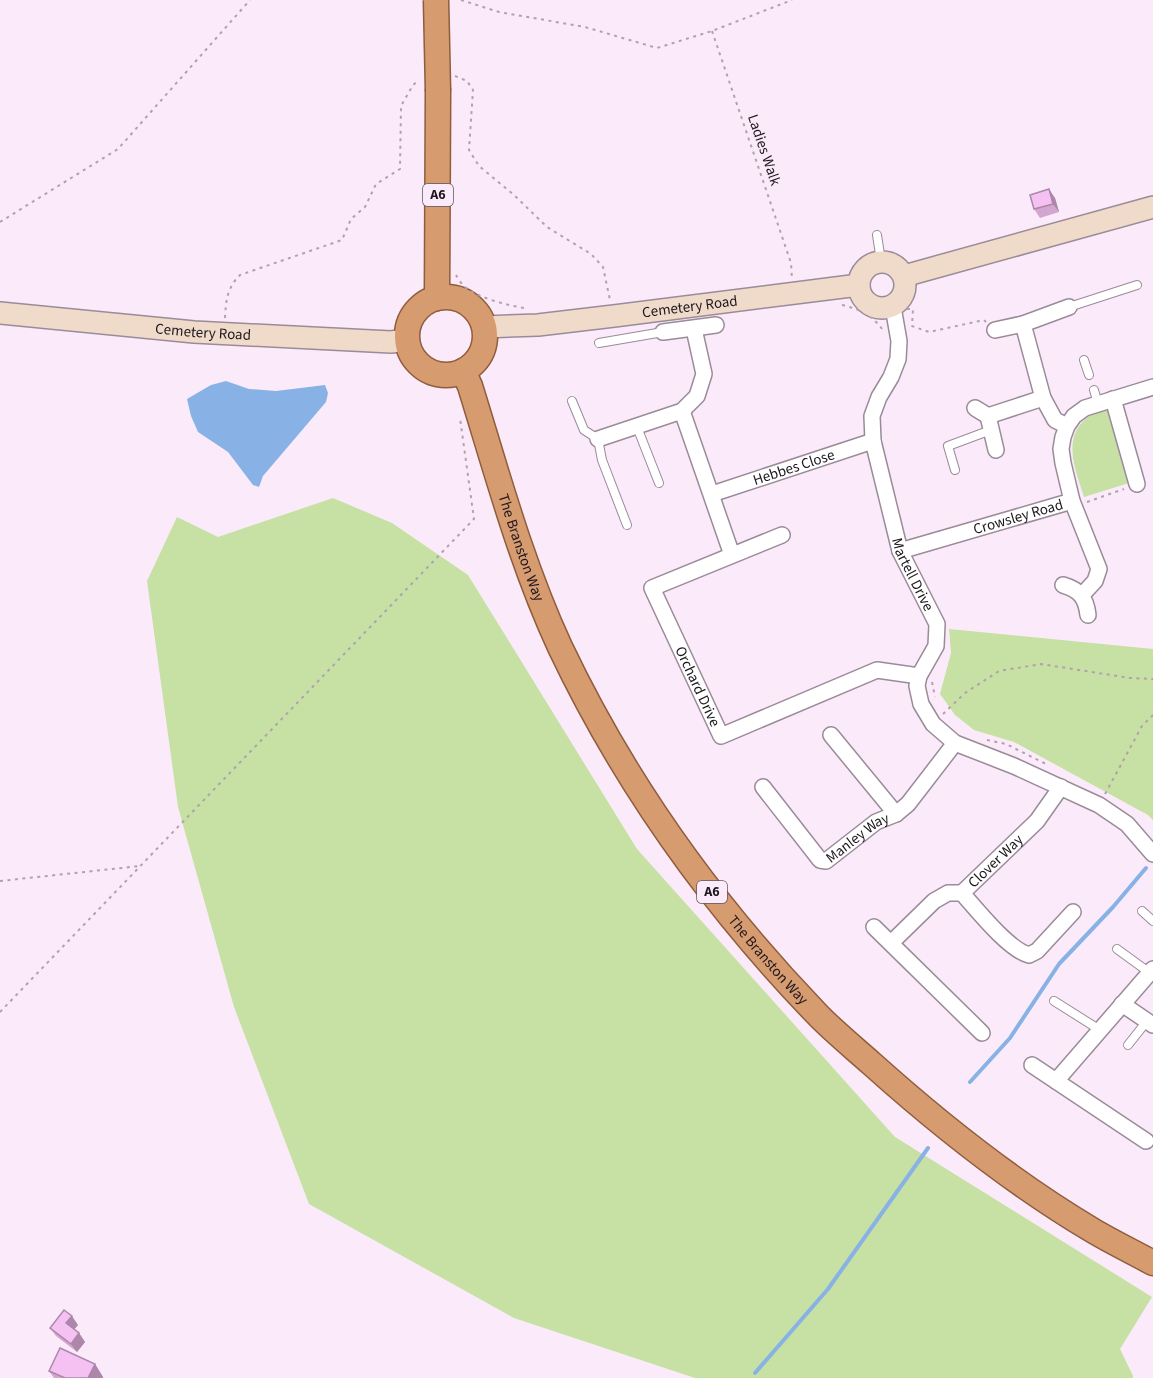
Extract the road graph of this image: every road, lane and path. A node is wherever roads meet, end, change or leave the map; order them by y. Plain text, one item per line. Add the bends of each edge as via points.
1 (250, 0) edge
2 (436, 0) edge
3 (461, 0) edge
4 (792, 0) edge
5 (712, 30) junction
6 (1153, 207) edge
7 (0, 222) edge
8 (877, 236) dead end
9 (881, 261) junction
10 (455, 273) dead end
11 (904, 276) junction
12 (792, 277) dead end
13 (859, 285) junction
14 (1137, 285) dead end
15 (437, 298) junction
16 (837, 304) dead end
17 (1069, 307) joint
18 (528, 309) dead end
19 (894, 310) junction
20 (0, 313) edge
21 (1023, 324) junction
22 (716, 325) dead end
23 (484, 327) junction
24 (694, 328) junction
25 (995, 330) joint
26 (663, 332) joint
27 (884, 336) dead end
28 (407, 340) junction
29 (599, 343) dead end
30 (1084, 360) dead end
31 (463, 371) junction
32 (1089, 375) dead end
33 (1153, 387) edge
34 (1102, 397) junction
35 (1042, 398) junction
36 (572, 401) dead end
37 (682, 411) junction
38 (464, 412) dead end
39 (985, 418) junction
40 (637, 426) junction
41 (1066, 426) junction
42 (598, 439) junction
43 (873, 441) junction
44 (996, 450) dead end
45 (955, 470) dead end
46 (659, 483) dead end
47 (1137, 484) joint
48 (712, 494) junction
49 (1072, 501) junction
50 (627, 525) dead end
51 (782, 535) dead end
52 (900, 551) junction
53 (732, 555) junction
54 (1063, 585) dead end
55 (1082, 595) junction
56 (1088, 615) dead end
57 (926, 679) junction
58 (1153, 679) edge
59 (935, 699) dead end
60 (939, 706) dead end
61 (1153, 715) edge
62 (831, 735) dead end
63 (955, 743) junction
64 (763, 787) dead end
65 (1060, 787) junction
66 (1105, 794) dead end
67 (896, 814) junction
68 (1153, 854) edge
69 (140, 866) junction
70 (0, 881) edge
71 (962, 893) junction
72 (1142, 911) dead end
73 (1073, 912) dead end
74 (1153, 921) edge
75 (874, 927) dead end
76 (892, 942) junction
77 (1117, 949) dead end
78 (1151, 971) edge
79 (1054, 1000) dead end
80 (1122, 1004) junction
81 (0, 1012) edge
82 (1150, 1023) edge
83 (1100, 1030) junction
84 (982, 1033) dead end
85 (1128, 1045) dead end
86 (1032, 1065) dead end
87 (1056, 1081) junction
88 (1146, 1141) dead end
89 (1153, 1263) edge

1 - 7 path via 118,149
2 - 15 highway, A6, bridge
3 - 5 path via 499,12 585,27 657,48
4 - 5 path
5 - 12 path, Ladies Walk via 791,262
6 - 11 main road
8 - 9 lane
9 - 11 main road via 896,266
9 - 13 main road via 861,275
10 - 18 path via 465,287 484,297
11 - 19 main road via 903,298
13 - 19 main road via 867,304
13 - 23 main road, Cemetery Road via 538,325
14 - 17 lane
15 - 23 highway via 450,297 466,303
15 - 28 highway via 411,318
16 - 27 path via 856,308 875,320
17 - 21 street
19 - 25 path via 913,309 912,326 929,332 984,320
19 - 43 street, Martell Drive via 898,359 872,416
20 - 28 main road, Cemetery Road via 194,332
21 - 25 street
21 - 35 street
22 - 24 street
23 - 31 highway via 481,353
24 - 26 street
24 - 37 street via 704,374 697,396
26 - 29 lane
28 - 31 highway via 417,363 427,370 451,375
30 - 32 lane
31 - 89 highway, The Branston Way / A6 via 530,576 559,646 596,717 683,856 817,1015 912,1100 1005,1172 1092,1230
33 - 34 street
34 - 41 street
34 - 47 street
35 - 39 street
35 - 41 street via 1055,420
36 - 42 lane via 584,430
37 - 40 street
37 - 48 street
38 - 69 path via 460,417 474,519
39 - 44 street
39 - 45 lane via 948,446
40 - 42 street
40 - 46 lane
41 - 49 street, Crowsley Road via 1061,449
42 - 50 lane
43 - 48 street, Hebbes Close
43 - 52 street, Martell Drive
47 - 49 path via 1086,502
48 - 53 street
49 - 52 street, Crowsley Road
49 - 55 street via 1099,569
51 - 53 street, Orchard Drive
52 - 57 street, Martell Drive via 937,624 936,646
53 - 57 street, Orchard Drive via 652,588 721,736 877,670
54 - 55 street
55 - 56 street
57 - 59 path
57 - 63 street via 917,686 921,704 933,724
58 - 60 path via 1041,664 999,671 965,693 943,714
61 - 66 path via 1142,726
62 - 67 street
63 - 65 street
63 - 67 street, Manley Way
64 - 67 street, Manley Way via 820,860 826,861 876,822
65 - 68 street via 1099,804 1127,824
65 - 71 street, Clover Way via 1037,821
69 - 70 path
69 - 81 path
71 - 73 street via 1009,943 1029,956
71 - 76 street, Clover Way via 948,893 934,901
72 - 74 lane
75 - 76 street
76 - 84 street
77 - 78 lane
78 - 80 street
79 - 83 lane
80 - 82 street
80 - 83 street
82 - 85 lane
83 - 87 street
86 - 87 street
87 - 88 street

